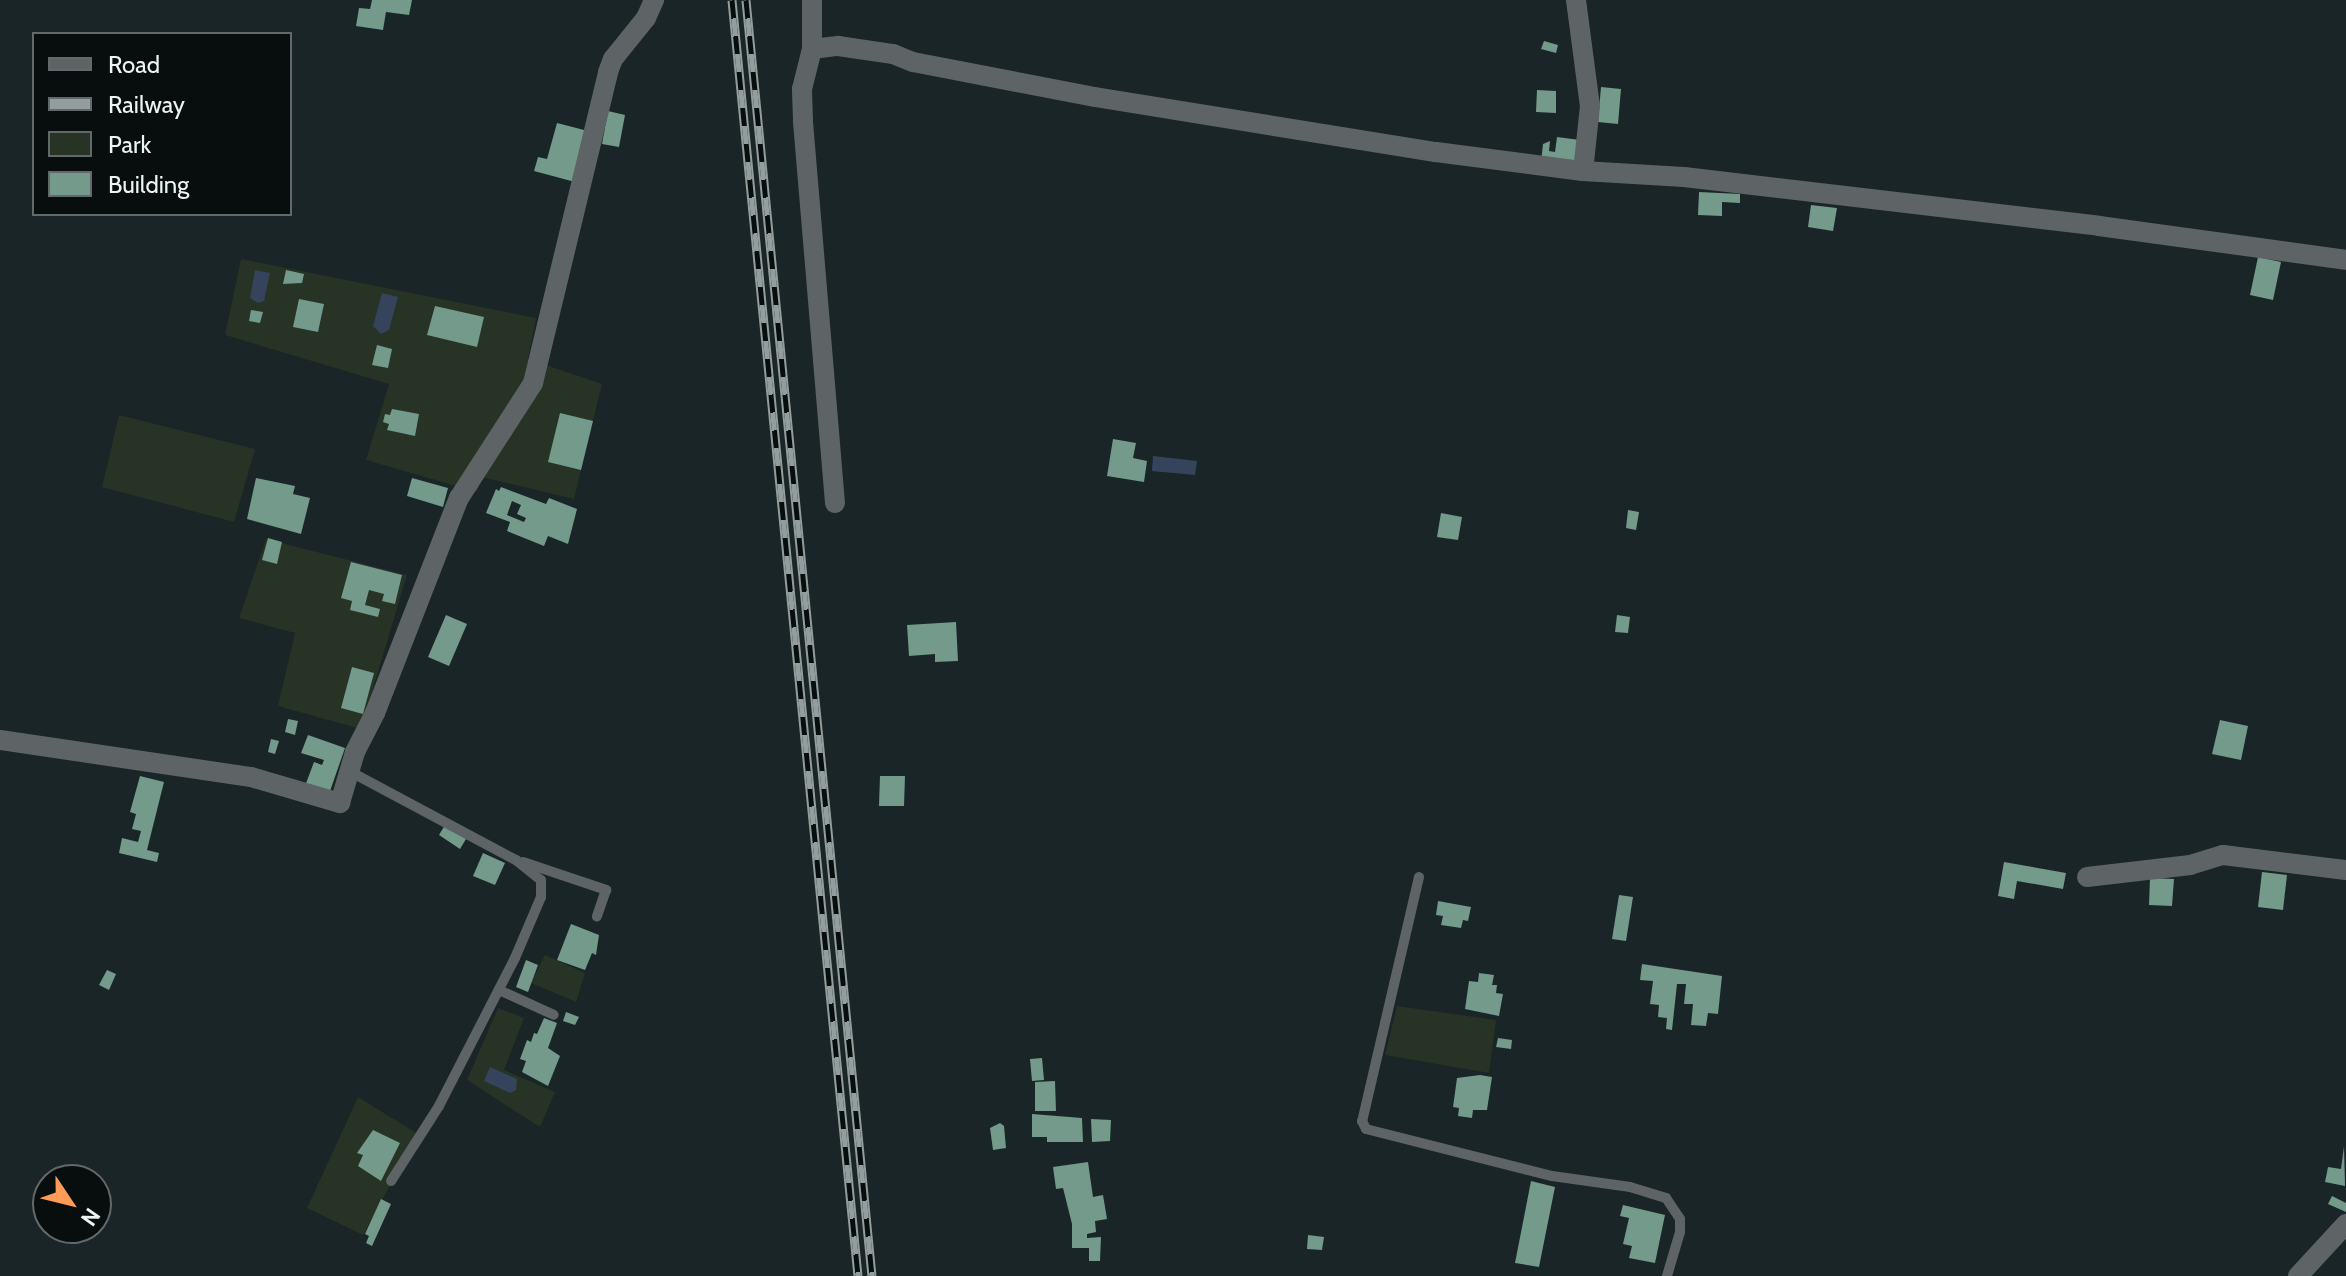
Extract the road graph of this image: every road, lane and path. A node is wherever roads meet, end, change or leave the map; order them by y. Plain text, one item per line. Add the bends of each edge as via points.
1 (654, 0) edge
2 (812, 0) edge
3 (1576, 0) edge
4 (812, 49) junction
5 (1583, 171) junction
6 (2346, 260) edge
7 (835, 503) dead end
8 (0, 740) edge
9 (349, 771) junction
10 (516, 860) junction
11 (2346, 870) edge
12 (1419, 877) dead end
13 (2087, 877) dead end
14 (597, 916) dead end
15 (499, 990) junction
16 (554, 1015) dead end
17 (391, 1181) dead end
18 (2346, 1224) edge
19 (1667, 1276) edge
20 (2298, 1276) edge

1 - 9 street via 608,72 533,383 459,498
2 - 4 street
3 - 5 street via 1590,106
4 - 5 street via 838,46 893,54 1095,97
4 - 7 street via 802,89 803,120
5 - 6 street via 1684,177
8 - 9 street via 251,777 340,803
9 - 10 lane
10 - 14 lane via 606,890
10 - 15 lane via 541,880 541,897
11 - 13 street via 2223,855 2190,865
12 - 19 lane via 1362,1121 1366,1129 1552,1176 1666,1198 1680,1219
15 - 16 lane
15 - 17 lane via 439,1106
18 - 20 street

